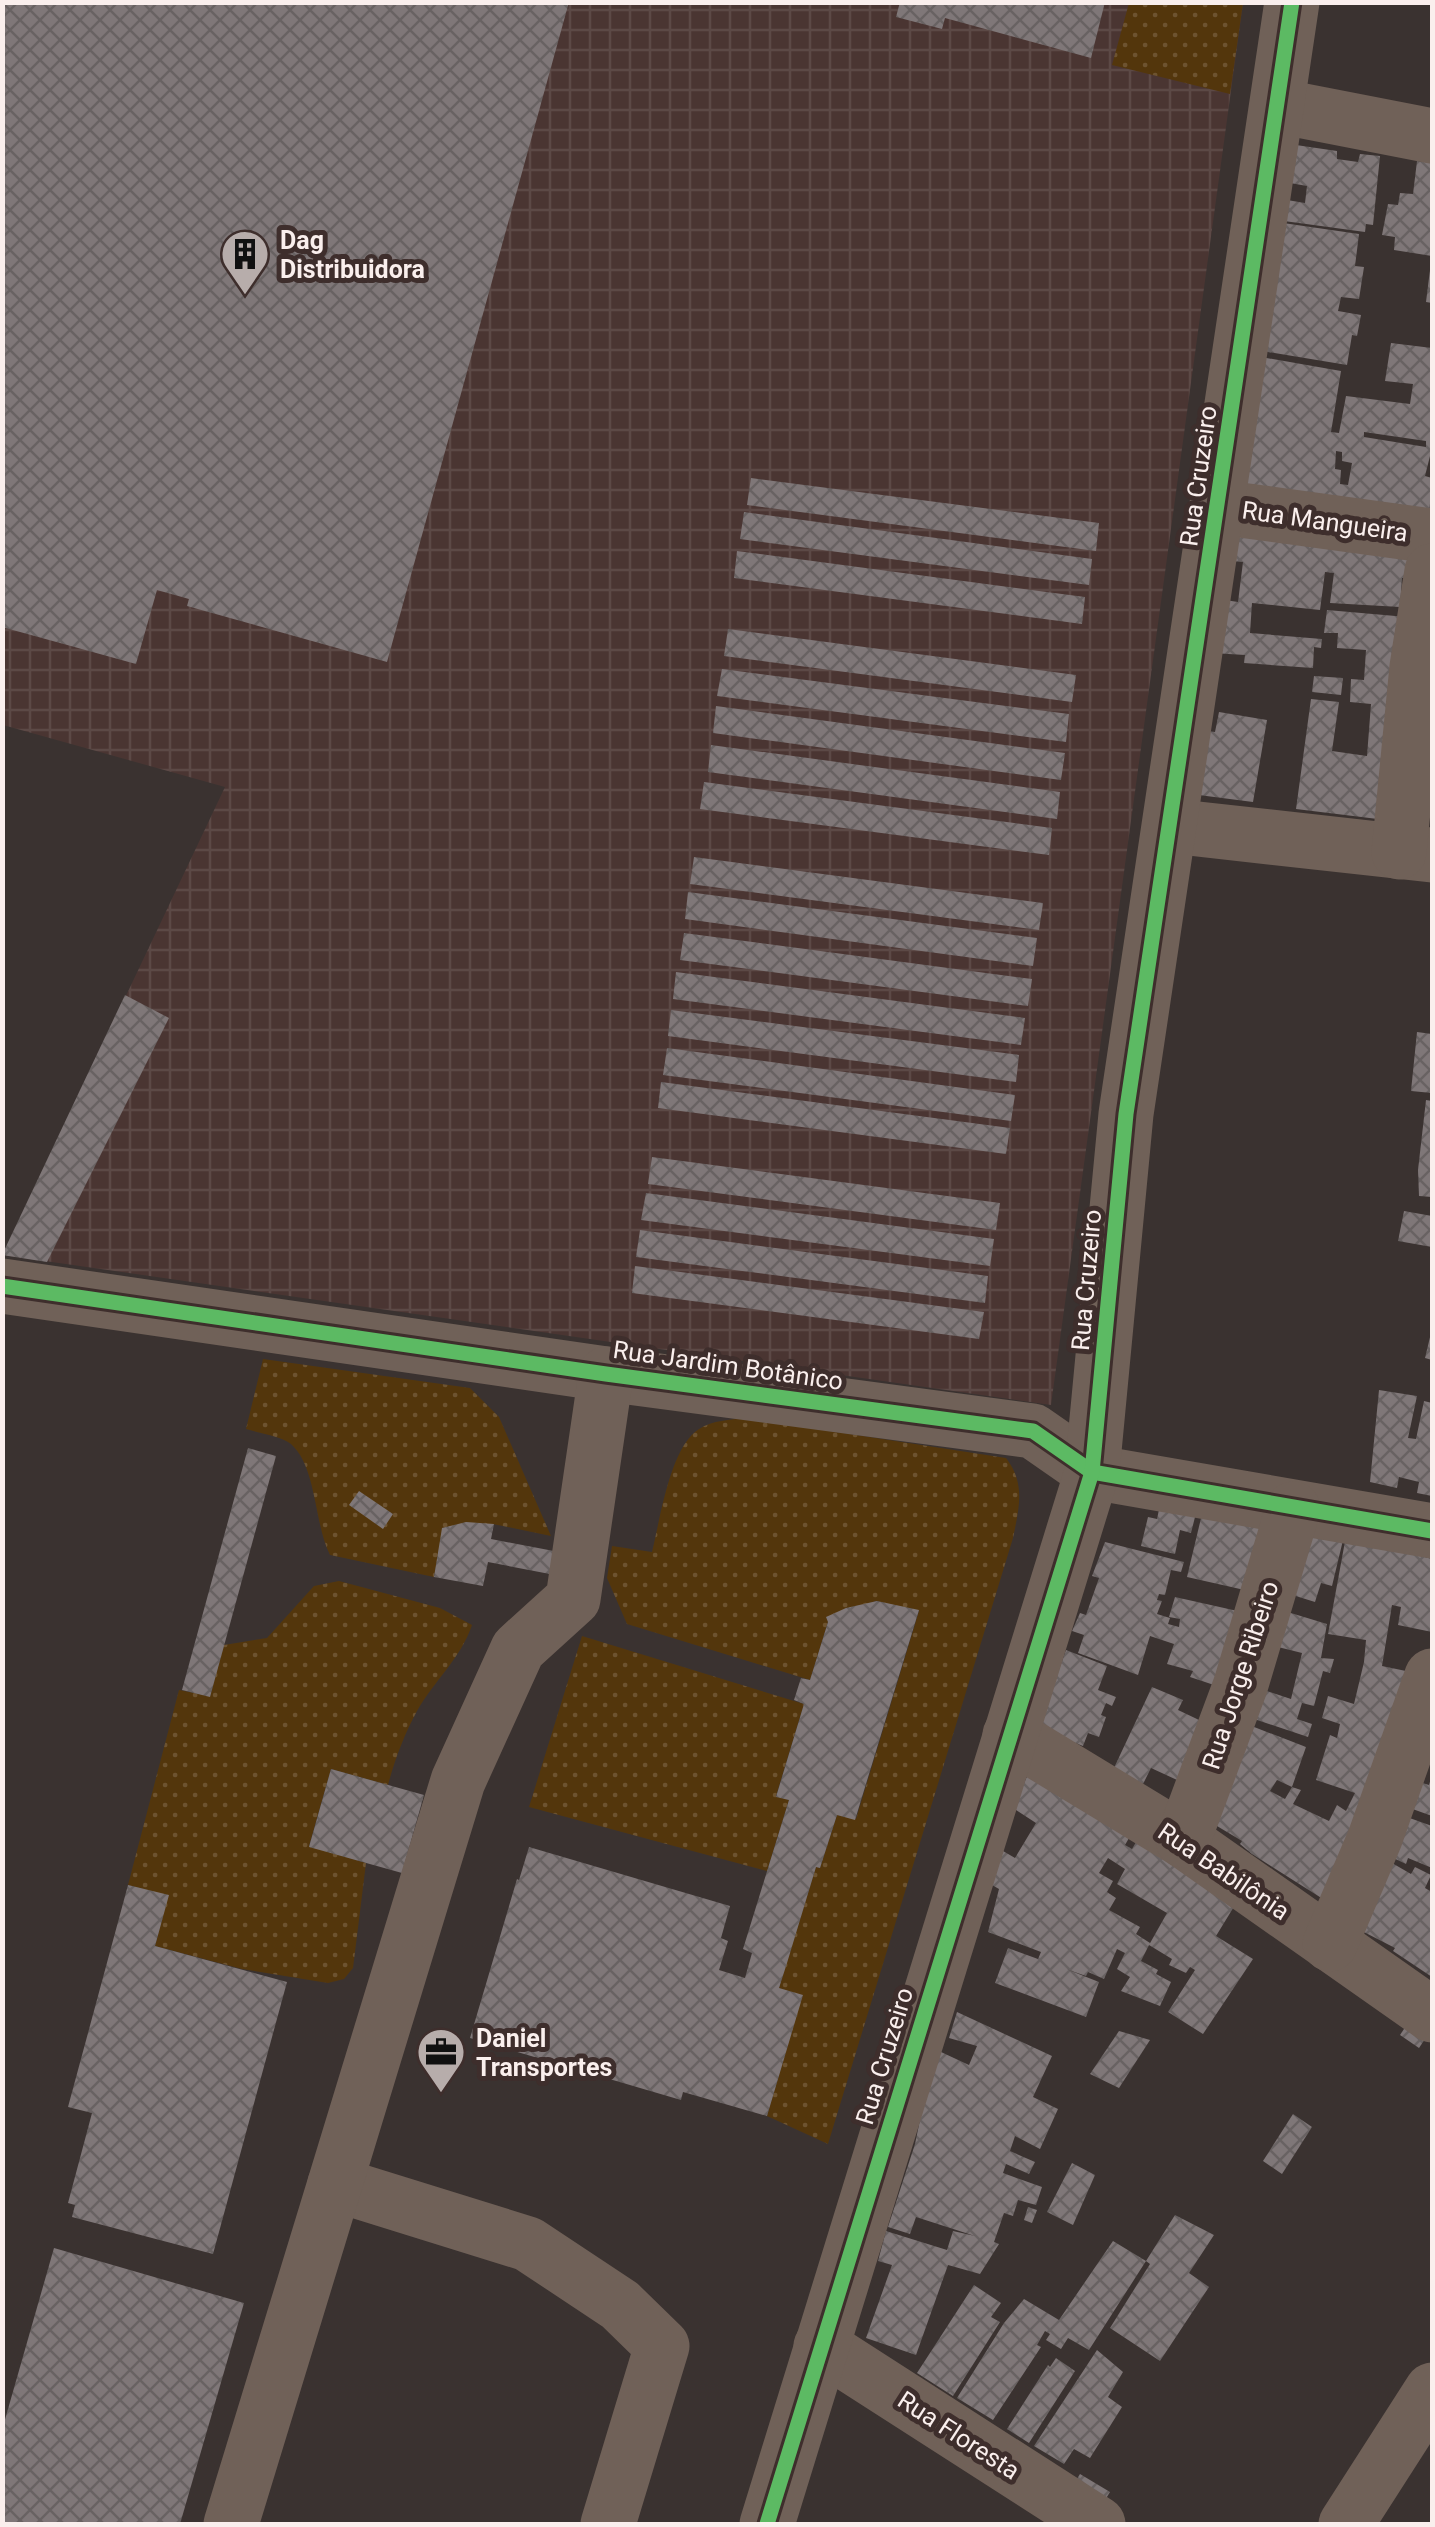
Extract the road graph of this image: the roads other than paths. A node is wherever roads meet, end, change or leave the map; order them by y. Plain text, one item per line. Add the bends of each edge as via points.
1 (1292, 2) edge
2 (1278, 106) junction
3 (1432, 136) edge
4 (1218, 507) junction
5 (1432, 536) edge
6 (1432, 572) edge
7 (1171, 826) junction
8 (1416, 854) edge
9 (2, 1286) edge
10 (606, 1374) junction
11 (1092, 1472) junction
12 (1293, 1509) junction
13 (1432, 1531) edge
14 (1432, 1676) edge
15 (1010, 1735) junction
16 (1183, 1840) junction
17 (1330, 1944) junction
18 (1432, 2014) edge
19 (334, 2184) junction
20 (821, 2346) junction
21 (1432, 2390) edge
22 (231, 2524) edge
23 (608, 2524) edge
24 (767, 2524) edge
25 (1098, 2524) edge
26 (1346, 2524) edge

1 - 2 street, Rua Cruzeiro
2 - 3 street
2 - 4 street, Rua Cruzeiro
4 - 5 street, Rua Mangueira
4 - 7 street, Rua Cruzeiro
6 - 8 street via 1417,667
7 - 8 street
7 - 11 street, Rua Cruzeiro via 1126,1114
9 - 10 street, Rua Jardim Botânico
10 - 11 street, Rua Jardim Botânico via 1032,1431
10 - 19 street via 572,1600 518,1649 458,1781
11 - 12 street, Rua Jardim Botânico
11 - 15 street, Rua Cruzeiro
12 - 13 street, Rua Jardim Botânico
12 - 16 street, Rua Jorge Ribeiro via 1241,1684
14 - 17 street
15 - 16 street, Rua Babilônia
15 - 20 street, Rua Cruzeiro
16 - 17 street, Rua Babilônia
17 - 18 street, Rua Babilônia
19 - 22 street
19 - 23 street via 528,2244 620,2305 662,2346
20 - 24 street, Rua Cruzeiro
20 - 25 street, Rua Floresta
21 - 26 street

